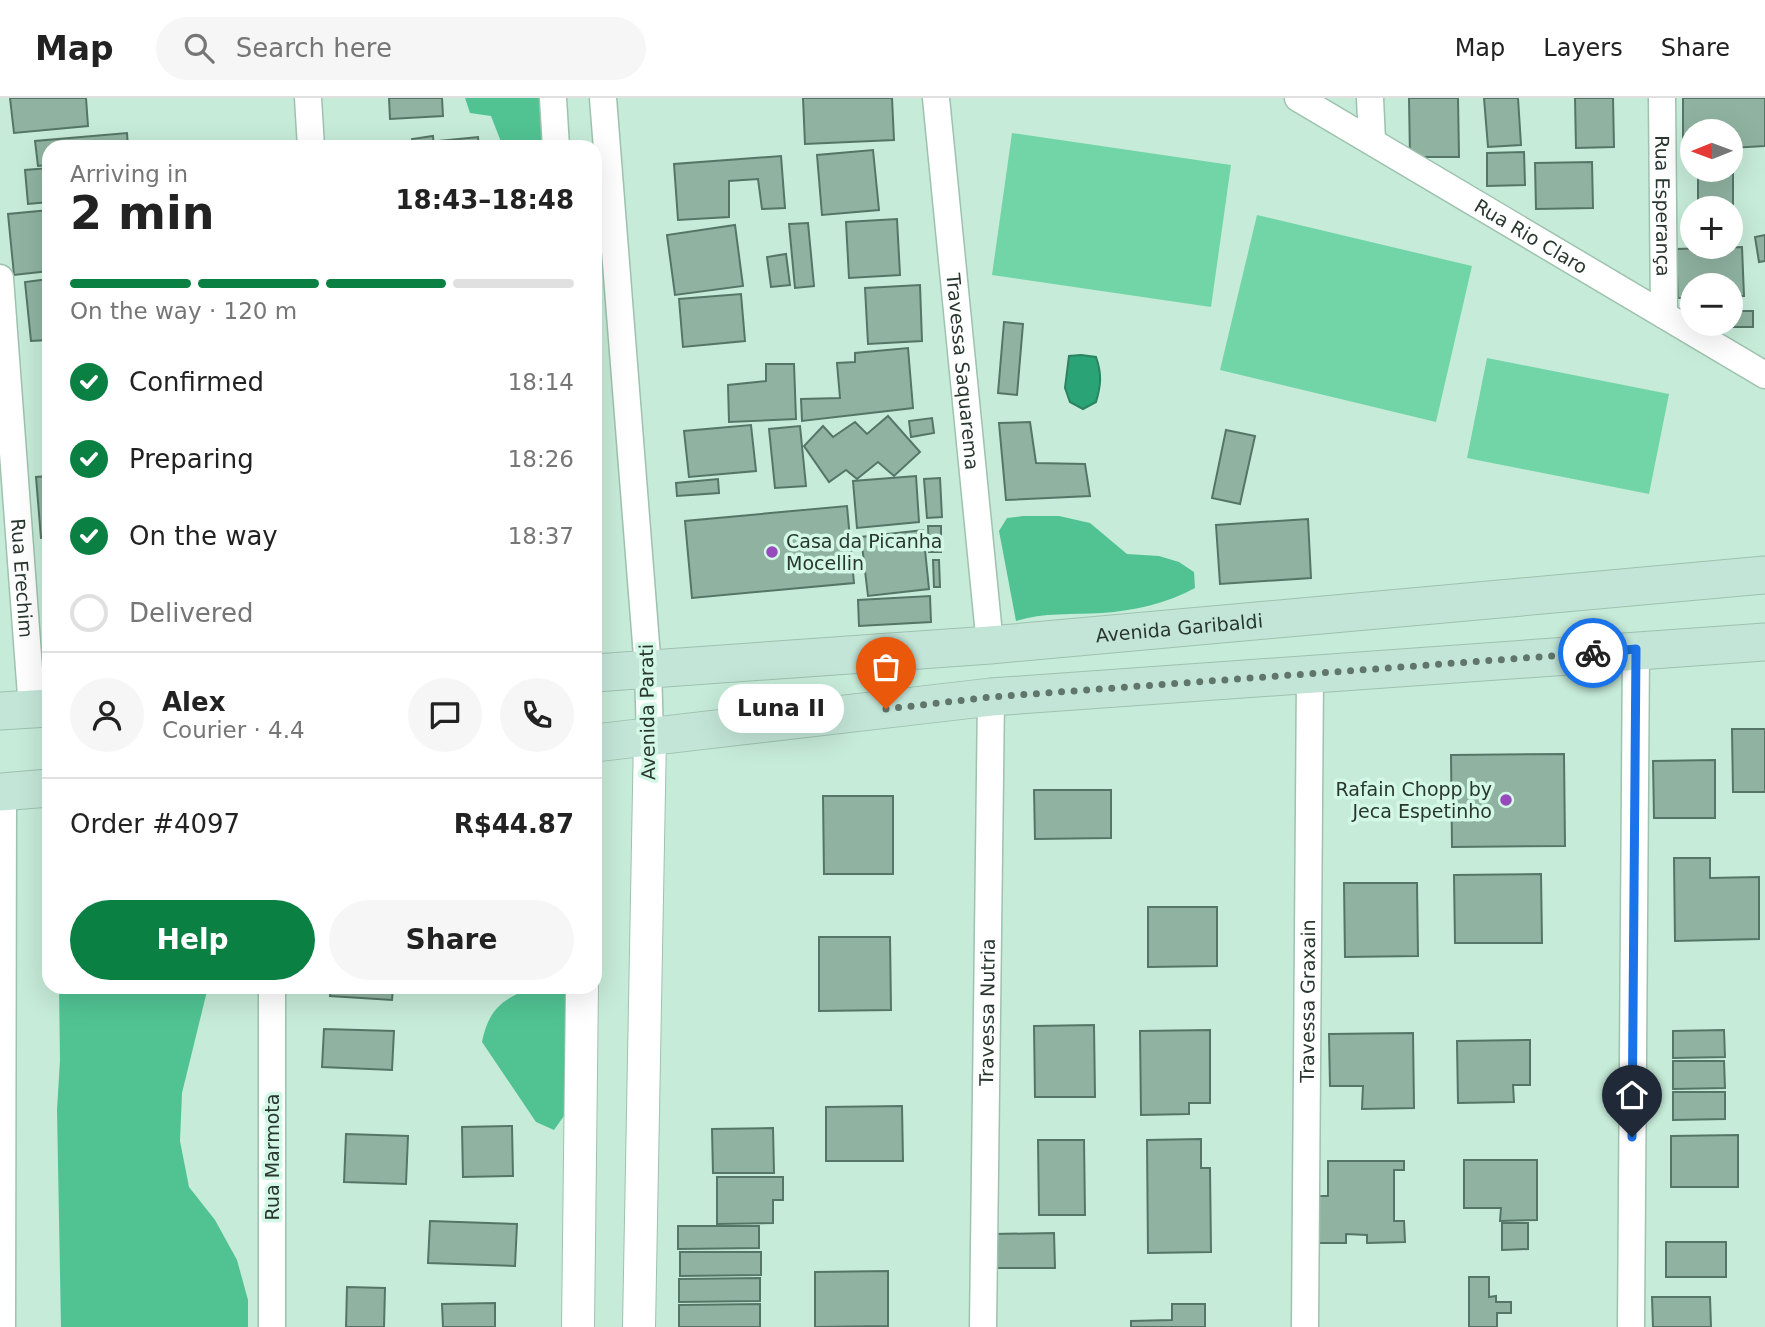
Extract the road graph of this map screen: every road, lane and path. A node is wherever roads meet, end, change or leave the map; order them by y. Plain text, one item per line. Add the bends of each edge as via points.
1 (308, 98) edge
2 (553, 98) edge
3 (603, 98) edge
4 (936, 98) edge
5 (1298, 98) edge
6 (1370, 98) edge
7 (1662, 98) edge
8 (311, 140) edge
9 (556, 140) edge
10 (1372, 141) junction
11 (0, 278) edge
12 (1664, 315) junction
13 (1765, 375) edge
14 (1765, 575) edge
15 (1765, 642) edge
16 (990, 645) junction
17 (1636, 649) junction
18 (648, 669) junction
19 (602, 672) edge
20 (1310, 675) junction
21 (991, 697) junction
22 (27, 709) edge
23 (650, 736) junction
24 (602, 742) edge
25 (42, 789) edge
26 (1, 792) edge
27 (272, 994) edge
28 (582, 994) edge
29 (2, 1327) edge
30 (272, 1327) edge
31 (578, 1327) edge
32 (639, 1327) edge
33 (983, 1327) edge
34 (1305, 1327) edge
35 (1631, 1327) edge

1 - 8 street
2 - 9 street
3 - 18 street, Avenida Parati
4 - 16 street, Travessa Saquarema
5 - 10 street, Rua Rio Claro
6 - 10 street
7 - 12 street, Rua Esperança
10 - 12 street, Rua Rio Claro
11 - 22 street, Rua Erechim
12 - 13 street, Rua Rio Claro
14 - 16 main road, Avenida Garibaldi
15 - 17 main road
16 - 18 main road, Avenida Garibaldi
17 - 20 main road
17 - 35 street
18 - 19 main road, Avenida Garibaldi
18 - 23 street, Avenida Parati
20 - 21 main road
20 - 34 street, Travessa Graxain
21 - 23 main road
21 - 33 street, Travessa Nutria
23 - 24 main road
23 - 32 street, Avenida Parati
25 - 26 main road
26 - 29 street
27 - 30 street, Rua Marmota
28 - 31 street

